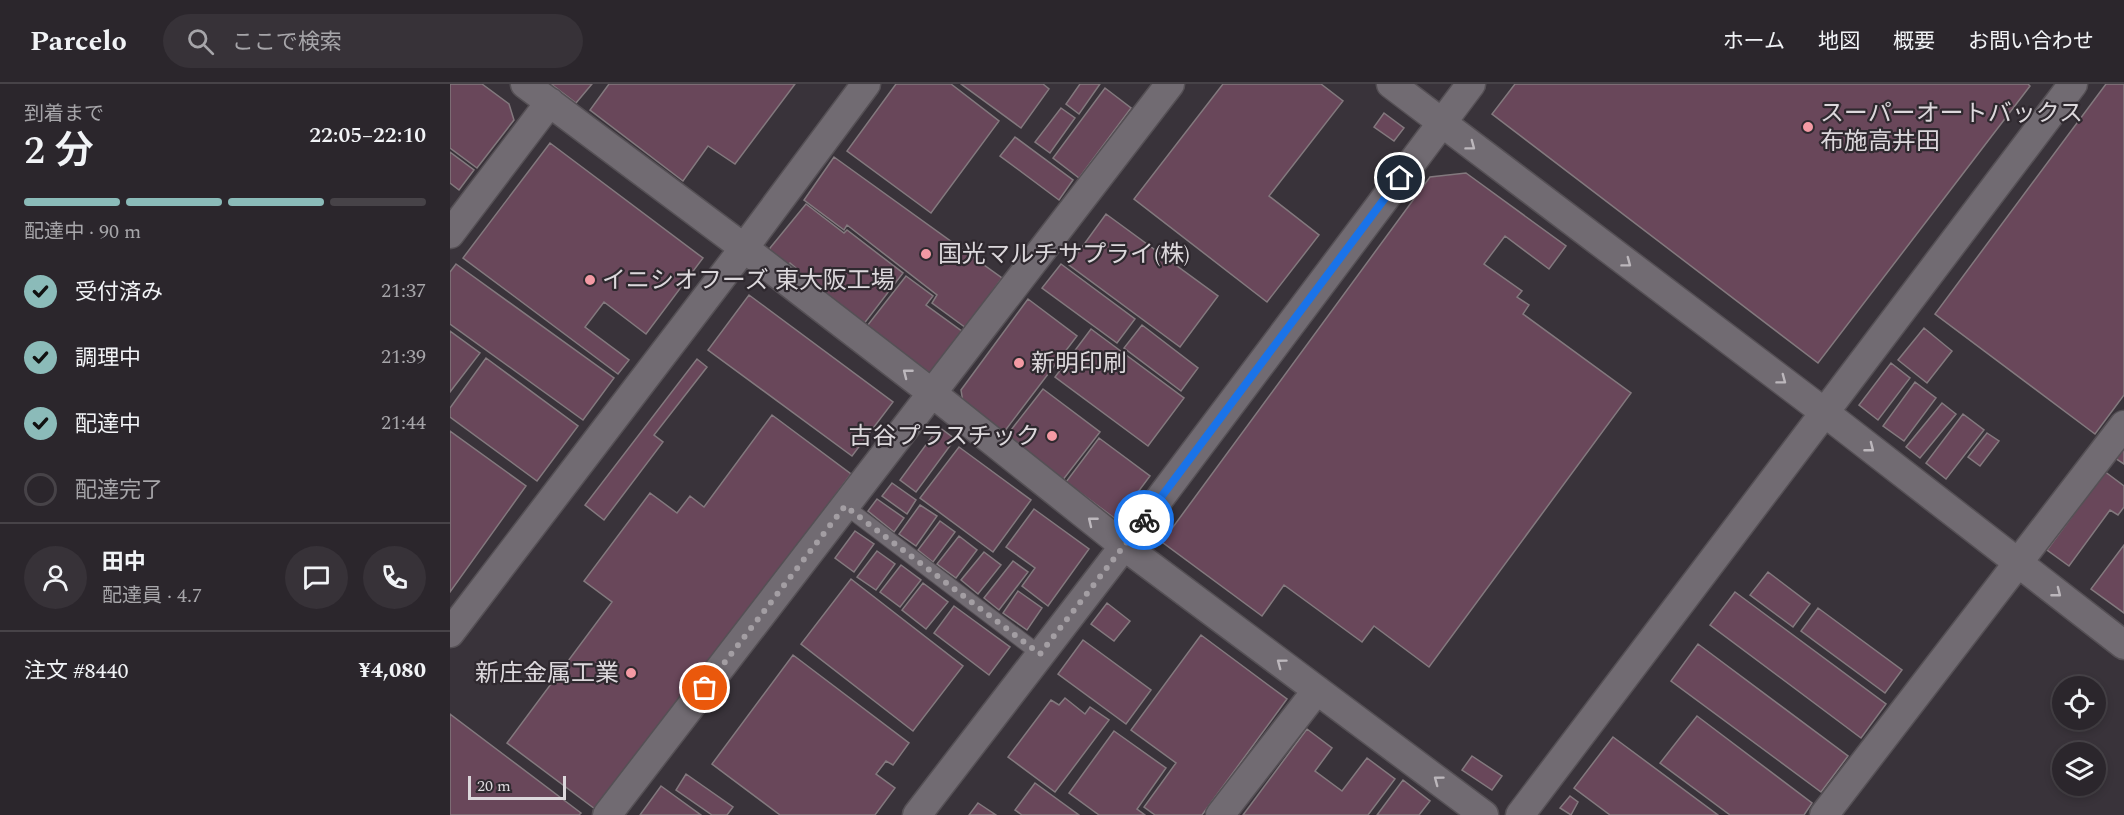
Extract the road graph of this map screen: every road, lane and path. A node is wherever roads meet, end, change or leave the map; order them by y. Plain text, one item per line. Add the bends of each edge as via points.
1 (525, 84) edge
2 (866, 84) edge
3 (1170, 84) edge
4 (1391, 84) edge
5 (1471, 84) edge
6 (2073, 84) edge
7 (549, 102) junction
8 (1441, 123) junction
9 (450, 234) edge
10 (744, 248) junction
11 (932, 393) junction
12 (1824, 412) junction
13 (2124, 425) edge
14 (845, 506) junction
15 (1124, 546) junction
16 (2019, 564) junction
17 (450, 633) edge
18 (2124, 645) edge
19 (1040, 654) junction
20 (1317, 690) junction
21 (607, 815) edge
22 (917, 815) edge
23 (1220, 815) edge
24 (1484, 815) edge
25 (1520, 815) edge
26 (1824, 815) edge

1 - 7 street
2 - 10 street
3 - 11 street
4 - 8 street
5 - 8 street
6 - 12 street
7 - 9 street
7 - 10 street
8 -> 12 street
8 - 15 street
11 -> 10 street
10 - 17 street
11 - 14 street
15 -> 11 street
12 -> 16 street
12 - 25 street
13 - 16 street
14 - 19 lane
14 - 21 street
15 - 19 street
20 -> 15 street
16 -> 18 street
16 - 26 street
19 - 22 street
20 - 23 street
24 -> 20 street

